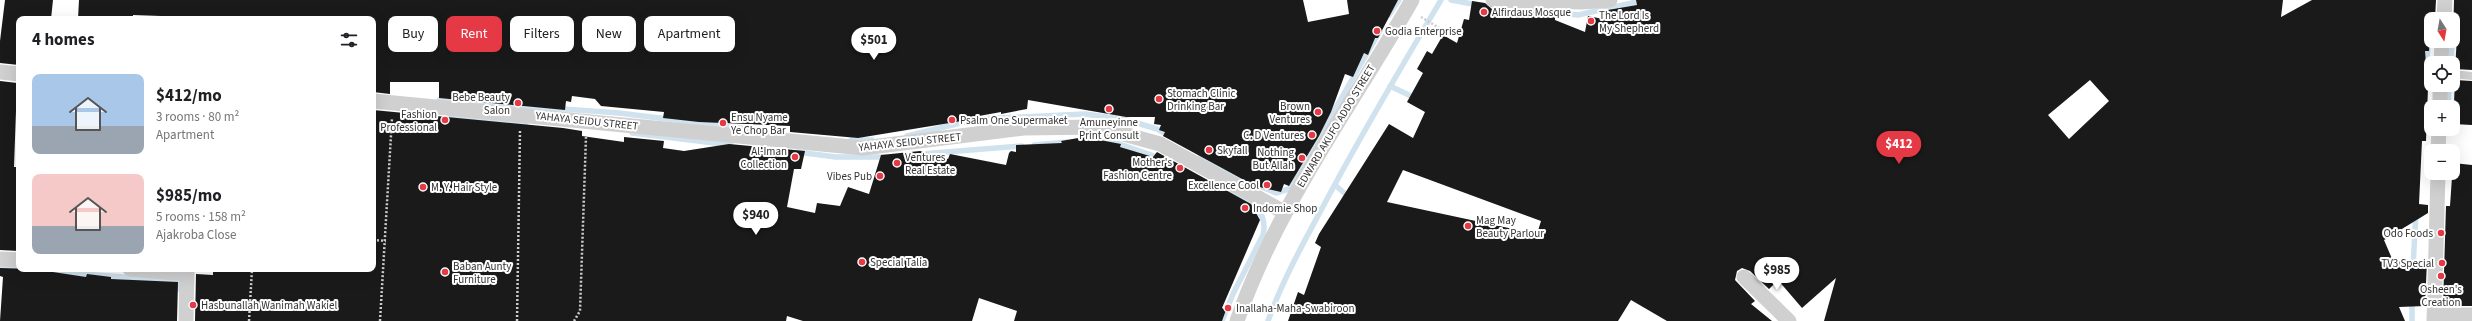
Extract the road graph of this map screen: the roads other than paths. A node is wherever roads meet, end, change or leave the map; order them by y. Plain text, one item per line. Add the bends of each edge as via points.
1 (1412, 0) edge
2 (1493, 0) edge
3 (1610, 0) edge
4 (2445, 0) edge
5 (2444, 12) edge
6 (0, 72) edge
7 (16, 74) edge
8 (2460, 75) edge
9 (2472, 76) edge
10 (376, 101) edge
11 (2438, 180) edge
12 (1284, 212) junction
13 (0, 259) edge
14 (16, 260) edge
15 (187, 272) edge
16 (1744, 277) dead end
17 (2472, 315) edge
18 (2434, 318) edge
19 (186, 321) edge
20 (1237, 321) edge
21 (1789, 321) edge

1 - 12 street, EDWARD AKUFO ADDO STREET
2 - 3 street
4 - 5 street
6 - 7 street
8 - 9 lane
10 - 12 street, YAHAYA SEIDU STREET via 863,148 1024,128 1098,127 1160,144
11 - 18 street
12 - 20 street, EDWARD AKUFO ADDO STREET via 1253,278
13 - 14 street
15 - 19 street
16 - 21 street
17 - 18 street

